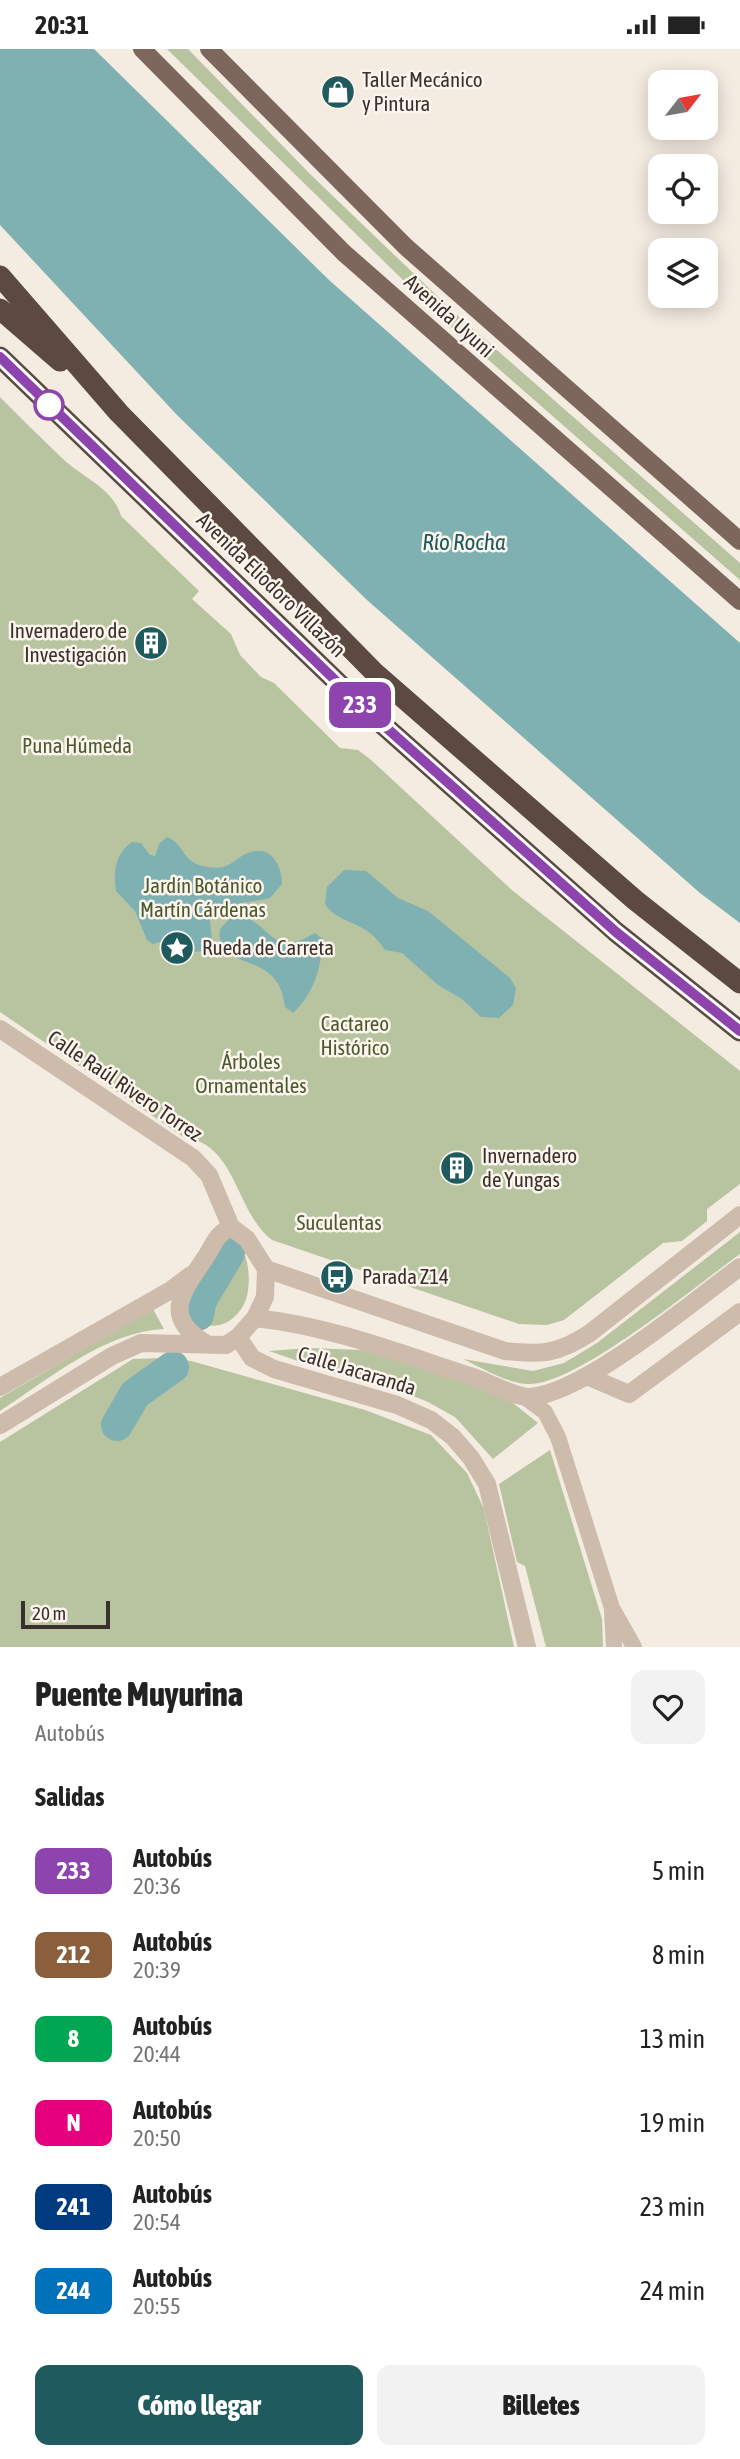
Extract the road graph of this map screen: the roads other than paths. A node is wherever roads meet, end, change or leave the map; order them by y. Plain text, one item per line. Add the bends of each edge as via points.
1 (142, 49) edge
2 (209, 49) edge
3 (0, 276) edge
4 (0, 309) edge
5 (0, 357) edge
6 (119, 413) junction
7 (740, 541) edge
8 (740, 601) edge
9 (740, 983) edge
10 (0, 1029) edge
11 (740, 1031) edge
12 (740, 1215) edge
13 (231, 1227) junction
14 (740, 1267) edge
15 (266, 1269) junction
16 (191, 1275) junction
17 (740, 1312) edge
18 (255, 1318) junction
19 (238, 1336) junction
20 (209, 1345) junction
21 (587, 1376) junction
22 (0, 1387) edge
23 (526, 1398) junction
24 (0, 1425) edge
25 (612, 1608) junction
26 (527, 1647) edge
27 (614, 1647) edge
28 (634, 1647) edge

1 - 8 main road, Avenida Uyuni via 344,253
2 - 7 main road, Avenida Uyuni via 406,247
3 - 6 highway
4 - 6 highway
5 - 11 highway, Avenida Eliodoro Villazón via 363,707 616,932
6 - 9 highway, Avenida Eliodoro Villazón via 376,674 635,899
10 - 13 street, Calle Raúl Rivero Torrez via 193,1158 209,1175
12 - 15 street via 590,1333 569,1347 534,1354 505,1351
13 - 15 street via 247,1239
13 - 16 street via 218,1234
14 - 21 street
15 - 18 street via 265,1297
16 - 20 street via 181,1294 180,1314 186,1327
16 - 22 street
17 - 21 street via 629,1394
18 - 19 street
18 - 23 street via 334,1332
19 - 20 street via 226,1345
19 - 26 street, Calle Jacaranda via 252,1358 274,1369 397,1405 431,1420 453,1437 487,1484
20 - 24 street via 141,1343
21 - 23 street via 549,1394
23 - 25 lane via 545,1412 558,1437
25 - 27 lane
25 - 28 lane

